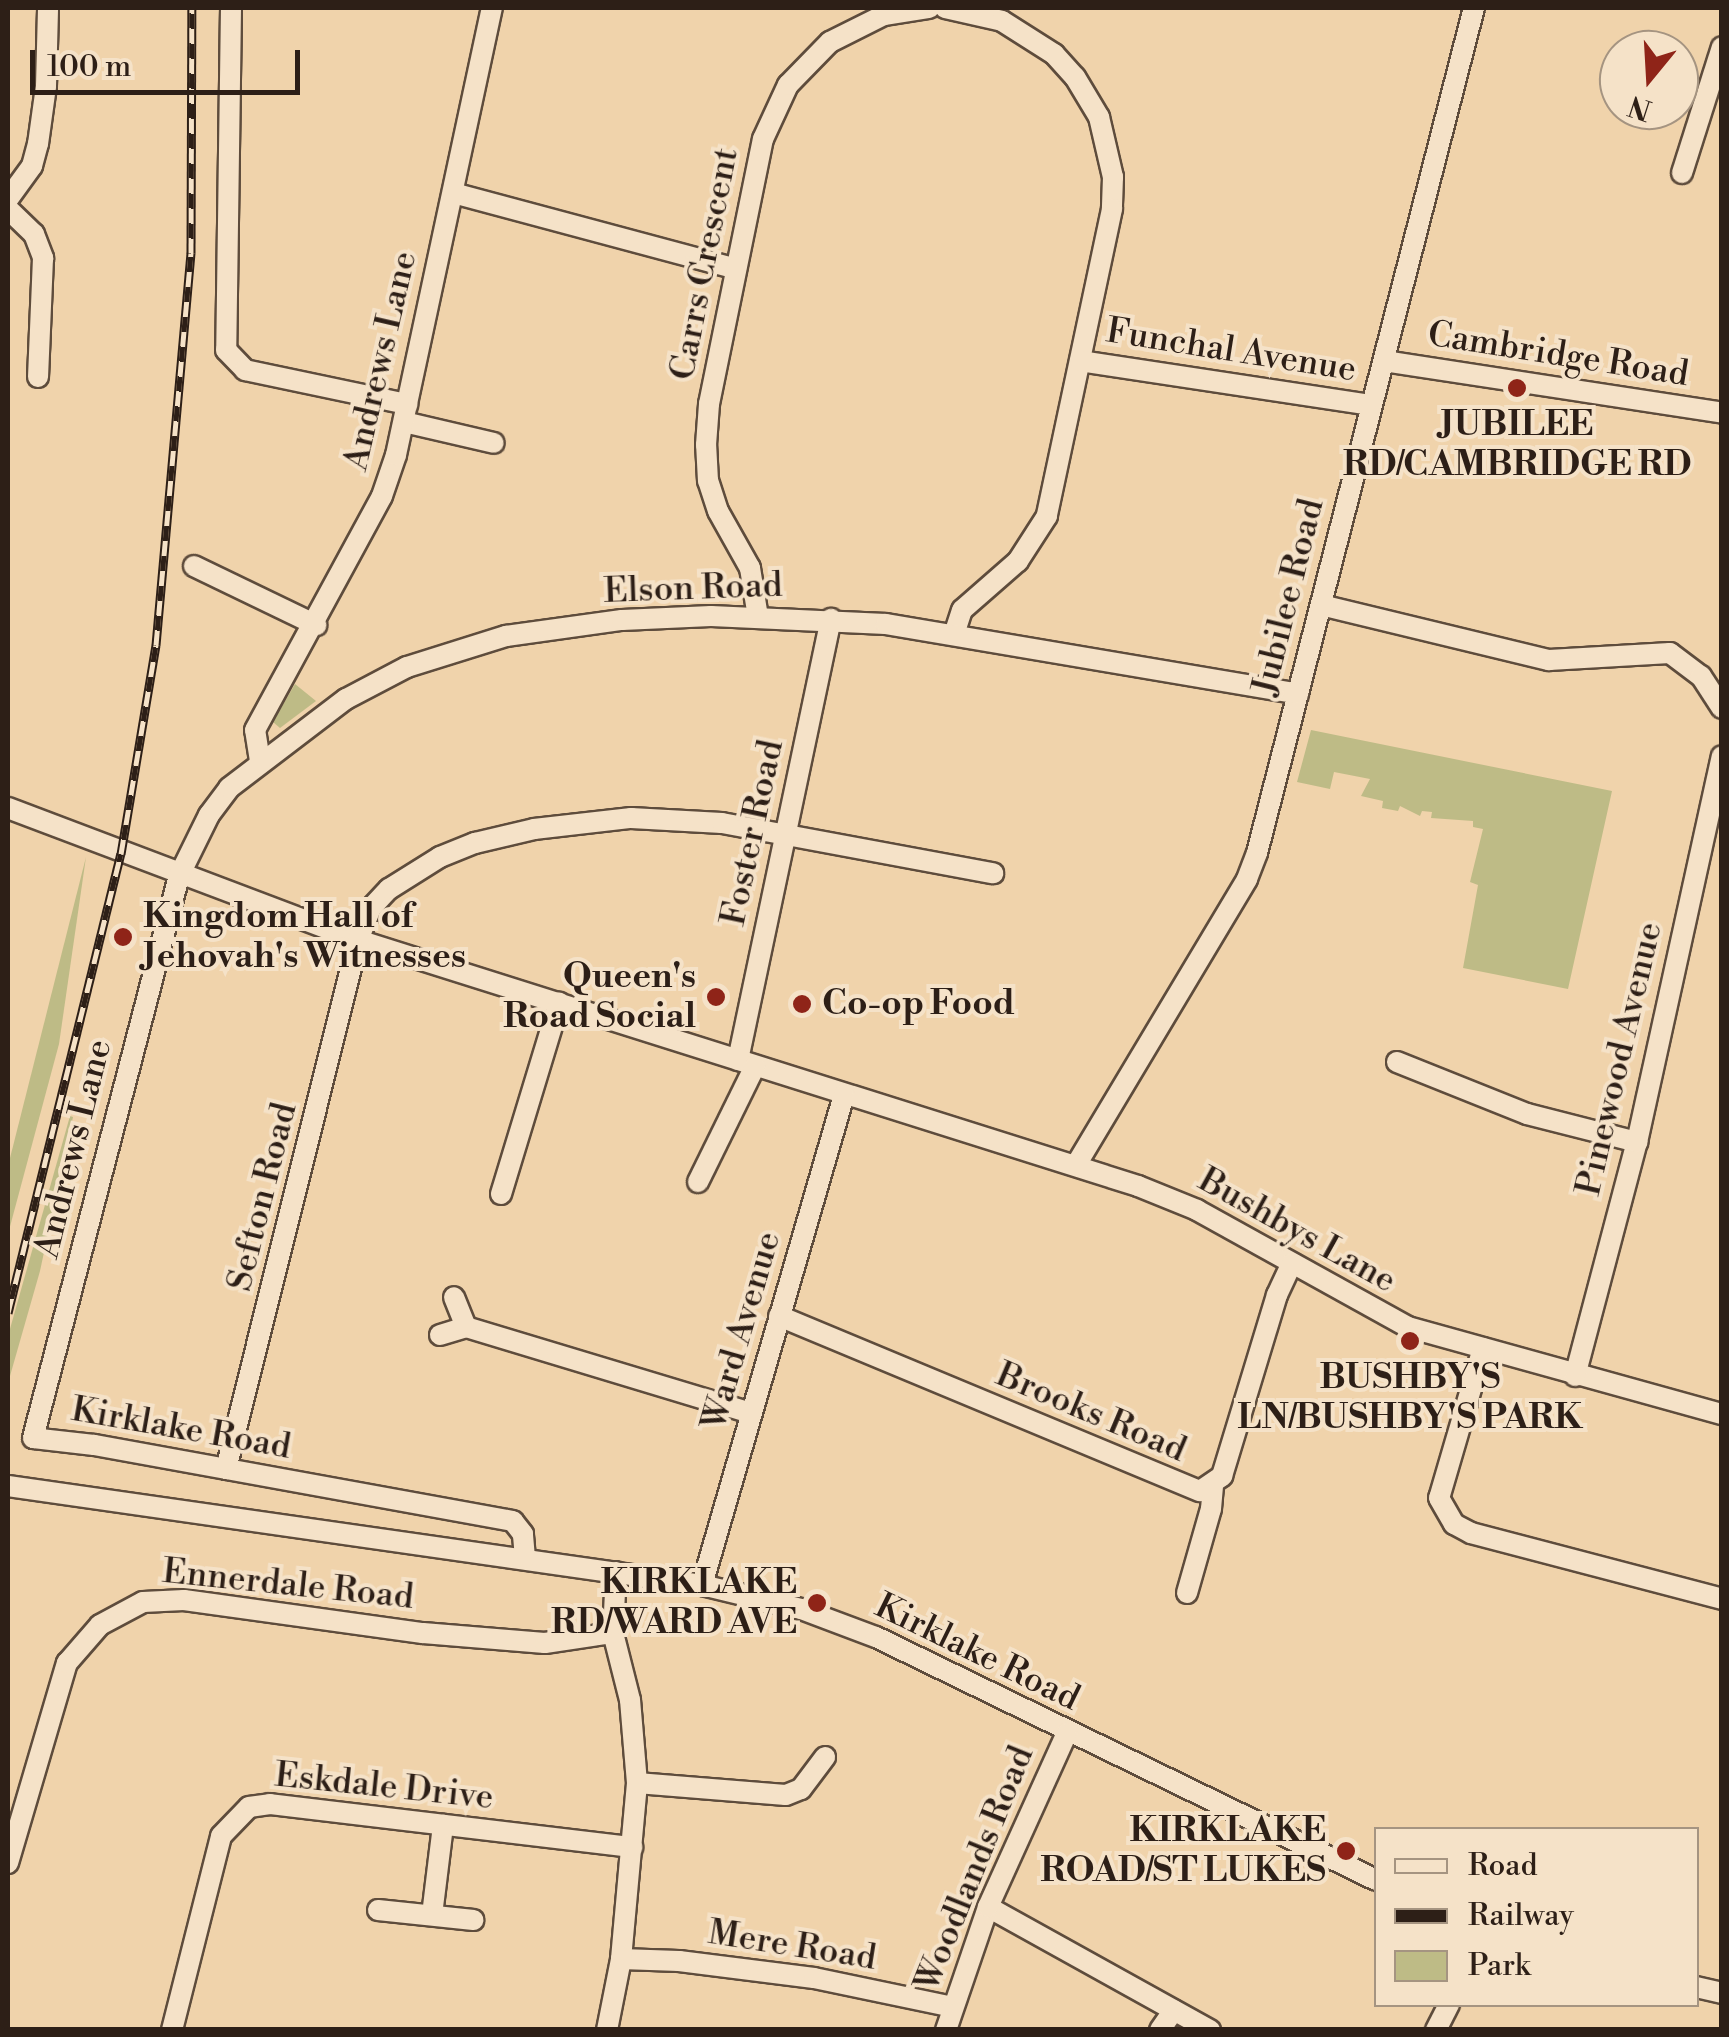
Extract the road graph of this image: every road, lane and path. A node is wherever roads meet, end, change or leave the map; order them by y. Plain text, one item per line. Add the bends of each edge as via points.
1 (48, 8) edge
2 (230, 8) edge
3 (492, 8) edge
4 (929, 8) edge
5 (946, 8) edge
6 (1474, 8) edge
7 (973, 9) edge
8 (1722, 48) edge
9 (1682, 173) dead end
10 (453, 193) junction
11 (8, 198) edge
12 (8, 209) edge
13 (736, 269) junction
14 (1080, 361) junction
15 (1384, 362) junction
16 (38, 377) dead end
17 (1372, 405) junction
18 (406, 413) junction
19 (1722, 414) edge
20 (494, 443) dead end
21 (194, 566) dead end
22 (1321, 605) junction
23 (758, 617) junction
24 (831, 619) junction
25 (316, 625) junction
26 (954, 634) junction
27 (1298, 694) junction
28 (1722, 708) edge
29 (1722, 756) edge
30 (260, 761) junction
31 (9, 814) edge
32 (787, 833) junction
33 (993, 873) dead end
34 (179, 876) junction
35 (358, 940) junction
36 (559, 1004) junction
37 (1398, 1062) dead end
38 (746, 1063) junction
39 (844, 1095) junction
40 (1637, 1142) junction
41 (1076, 1165) junction
42 (698, 1182) dead end
43 (501, 1194) dead end
44 (1292, 1263) junction
45 (454, 1297) dead end
46 (780, 1316) junction
47 (466, 1327) junction
48 (440, 1335) dead end
49 (1483, 1348) junction
50 (1575, 1376) junction
51 (752, 1413) junction
52 (1722, 1414) edge
53 (33, 1438) joint
54 (226, 1469) junction
55 (1213, 1486) junction
56 (18, 1488) edge
57 (525, 1558) junction
58 (616, 1572) junction
59 (702, 1585) junction
60 (1187, 1593) dead end
61 (1722, 1599) edge
62 (614, 1632) junction
63 (1067, 1734) junction
64 (826, 1758) dead end
65 (638, 1783) junction
66 (444, 1825) junction
67 (632, 1847) junction
68 (8, 1863) edge
69 (1374, 1879) edge
70 (988, 1907) junction
71 (378, 1910) dead end
72 (432, 1916) junction
73 (473, 1920) dead end
74 (620, 1959) junction
75 (952, 2007) junction
76 (1448, 2007) edge
77 (1174, 2010) junction
78 (172, 2030) edge
79 (607, 2030) edge
80 (946, 2030) edge
81 (1160, 2030) edge
82 (1210, 2030) edge
83 (1436, 2030) edge

1 - 11 street via 38,144 32,166
2 - 18 street via 226,350 245,370
3 - 10 street, Andrews Lane
4 - 13 street, Carrs Crescent via 856,26 818,52 788,85 763,139
5 - 7 street
6 - 15 street, Jubilee Road
7 - 14 street via 1016,27 1054,54 1084,90 1104,132 1112,208
8 - 9 street
10 - 13 street
10 - 18 street, Andrews Lane
12 - 16 street via 34,234 43,258
13 - 23 street, Carrs Crescent via 706,444 708,481 750,568
14 - 17 street, Funchal Avenue
14 - 26 street via 1048,516 1018,561 962,610
15 - 17 street, Jubilee Road
15 - 19 street, Cambridge Road
17 - 22 street, Jubilee Road
18 - 20 street
18 - 25 street, Andrews Lane via 382,496
21 - 25 street
22 - 27 street, Jubilee Road
22 - 28 street via 1549,660 1670,653 1701,676
23 - 24 street, Elson Road
23 - 30 street, Elson Road via 562,626 461,648 346,700
24 - 26 street, Elson Road
24 - 32 street, Foster Road
25 - 30 street, Andrews Lane via 255,730
26 - 27 street, Elson Road
27 - 41 street, Jubilee Road via 1251,870
29 - 40 street, Pinewood Avenue
30 - 34 street, Elson Road via 209,816
31 - 34 street, Bushbys Lane
32 - 33 street, Sefton Road
32 - 35 street, Sefton Road via 631,818 505,835 440,857 389,889 371,908
32 - 38 street, Foster Road
34 - 35 street, Bushbys Lane
34 - 53 street, Andrews Lane
35 - 36 street, Bushbys Lane
35 - 54 street, Sefton Road
36 - 38 street, Bushbys Lane
36 - 43 street
37 - 40 street via 1527,1114
38 - 39 street, Bushbys Lane
38 - 42 street, Foster Road
39 - 41 street, Bushbys Lane
39 - 46 street, Ward Avenue
40 - 50 street, Pinewood Avenue
41 - 44 street, Bushbys Lane via 1197,1210
44 - 49 street, Bushbys Lane via 1408,1327
44 - 55 street, Brooks Road via 1276,1295 1224,1470
45 - 47 street
46 - 51 street, Ward Avenue
46 - 55 street, Brooks Road via 1186,1489
47 - 48 street
47 - 51 street
49 - 50 street, Bushbys Lane
49 - 61 street via 1440,1498 1454,1524
50 - 52 street, Bushbys Lane
51 - 59 street, Ward Avenue
53 - 54 street, Kirklake Road
54 - 57 street, Kirklake Road via 512,1521 523,1534
55 - 60 street
56 - 57 street, Kirklake Road
57 - 58 street, Kirklake Road
58 - 59 street, Kirklake Road
58 - 62 street
59 - 63 street, Kirklake Road via 801,1608 876,1638
62 - 65 street via 630,1700
62 - 68 street, Ennerdale Road via 545,1643 184,1600 143,1602 100,1626 66,1662
63 - 69 street, Kirklake Road
63 - 70 street, Woodlands Road
64 - 65 street via 801,1789 786,1795
65 - 67 street
66 - 67 street, Eskdale Drive
66 - 72 street
66 - 78 street, Eskdale Drive via 270,1804 234,1818 220,1836
67 - 74 street
70 - 75 street, Woodlands Road
70 - 77 street
71 - 72 street
72 - 73 street
74 - 75 street, Mere Road via 814,1978
74 - 79 street
75 - 80 street, Woodlands Road
76 - 83 street
77 - 81 street
77 - 82 street

